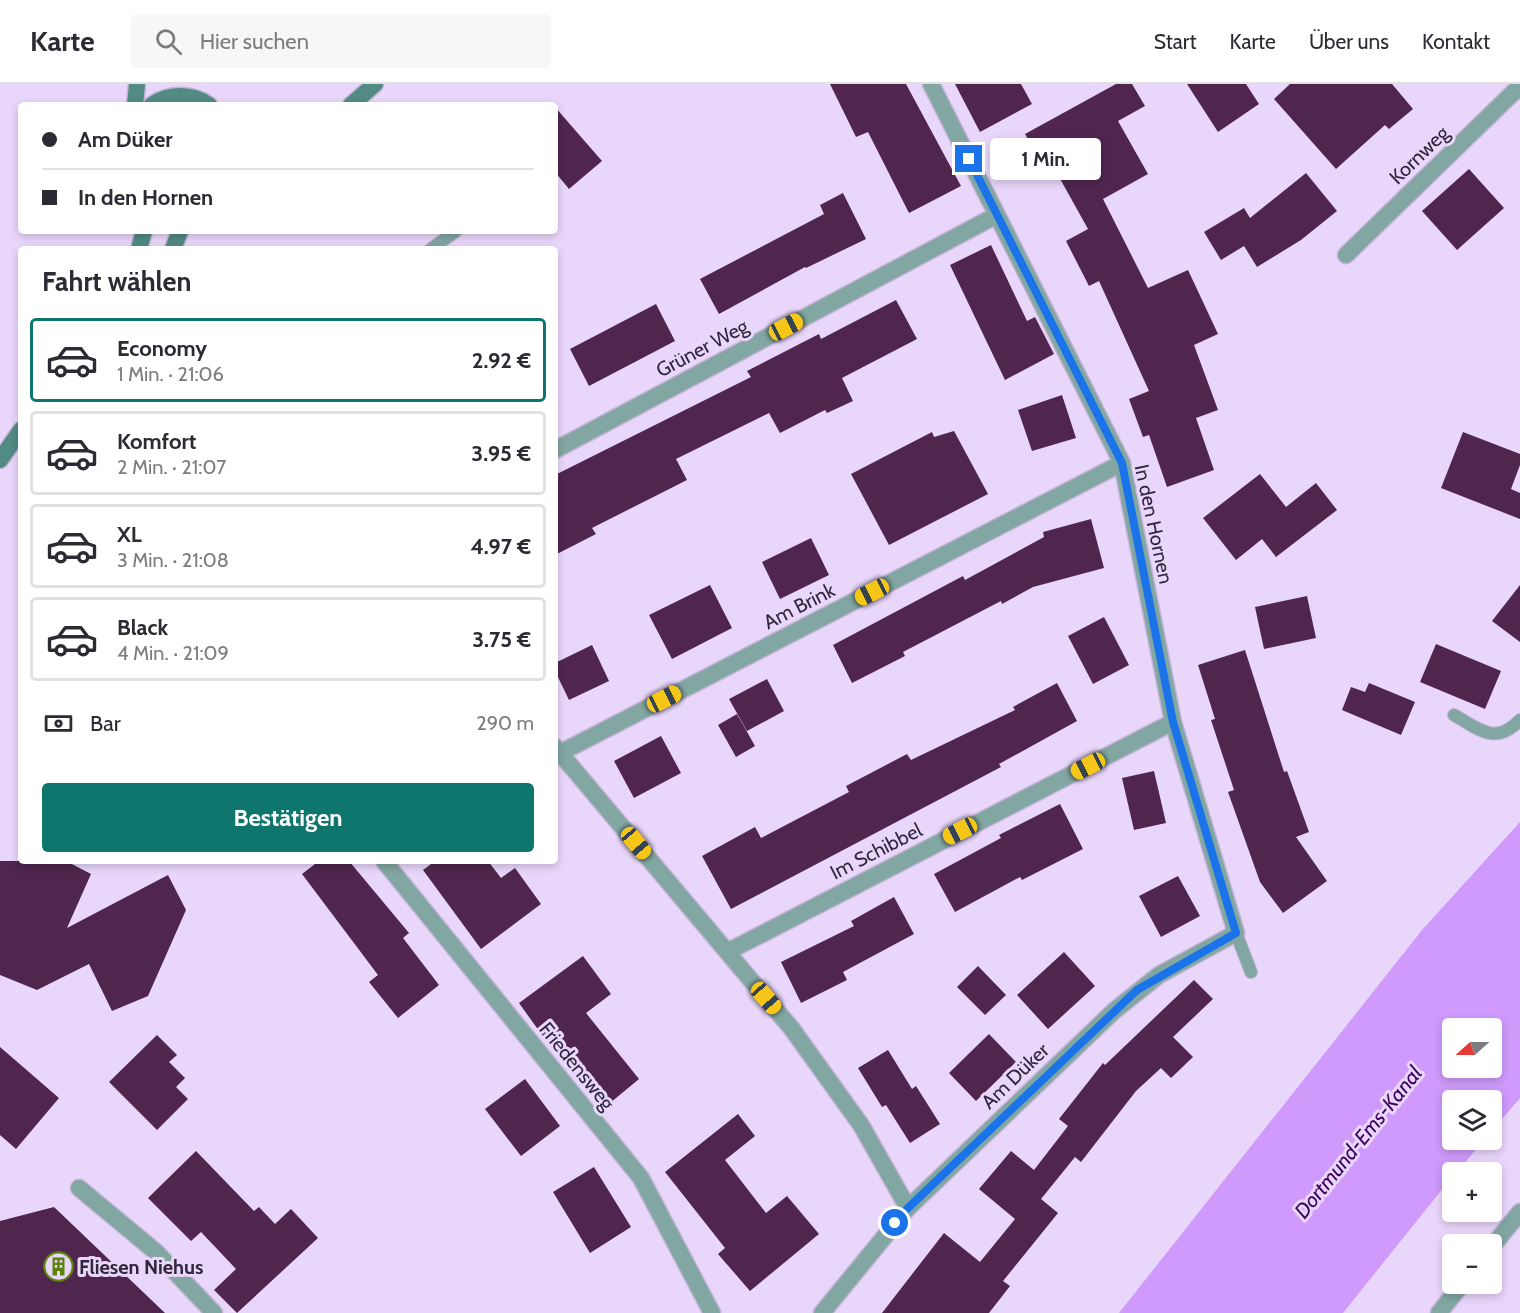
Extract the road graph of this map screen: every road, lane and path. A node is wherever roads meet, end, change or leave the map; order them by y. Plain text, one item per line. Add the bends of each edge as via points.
1 (137, 84) edge
2 (375, 84) edge
3 (931, 84) edge
4 (1520, 86) edge
5 (183, 90) edge
6 (135, 102) edge
7 (159, 102) edge
8 (204, 102) edge
9 (354, 102) edge
10 (997, 215) junction
11 (452, 234) edge
12 (435, 246) edge
13 (1346, 255) dead end
14 (18, 434) edge
15 (558, 448) edge
16 (0, 460) edge
17 (1122, 463) junction
18 (1454, 715) dead end
19 (1520, 720) edge
20 (1173, 722) junction
21 (558, 749) edge
22 (558, 751) edge
23 (386, 864) edge
24 (1236, 933) junction
25 (727, 952) junction
26 (1251, 972) dead end
27 (79, 1188) dead end
28 (908, 1208) junction
29 (1520, 1212) edge
30 (1502, 1234) edge
31 (1454, 1294) edge
32 (214, 1313) edge
33 (712, 1313) edge
34 (822, 1313) edge
35 (1439, 1313) edge

1 - 6 main road
2 - 9 main road
3 - 10 street, In den Hornen
4 - 13 street, Kornweg
5 - 7 main road
5 - 8 main road
10 - 15 street, Grüner Weg
10 - 17 street, In den Hornen
11 - 12 lane
14 - 16 main road
17 - 20 street, In den Hornen
17 - 21 street, Am Brink
18 - 19 lane via 1489,735 1503,733
20 - 24 street, In den Hornen
20 - 25 street, Im Schibbel
22 - 25 street
23 - 33 street, Friedensweg via 641,1178
24 - 26 lane
24 - 28 street, Am Düker via 1137,990
25 - 28 street via 792,1029 861,1125
27 - 32 street via 156,1252
28 - 34 street, Am Düker
29 - 30 street
31 - 35 street

